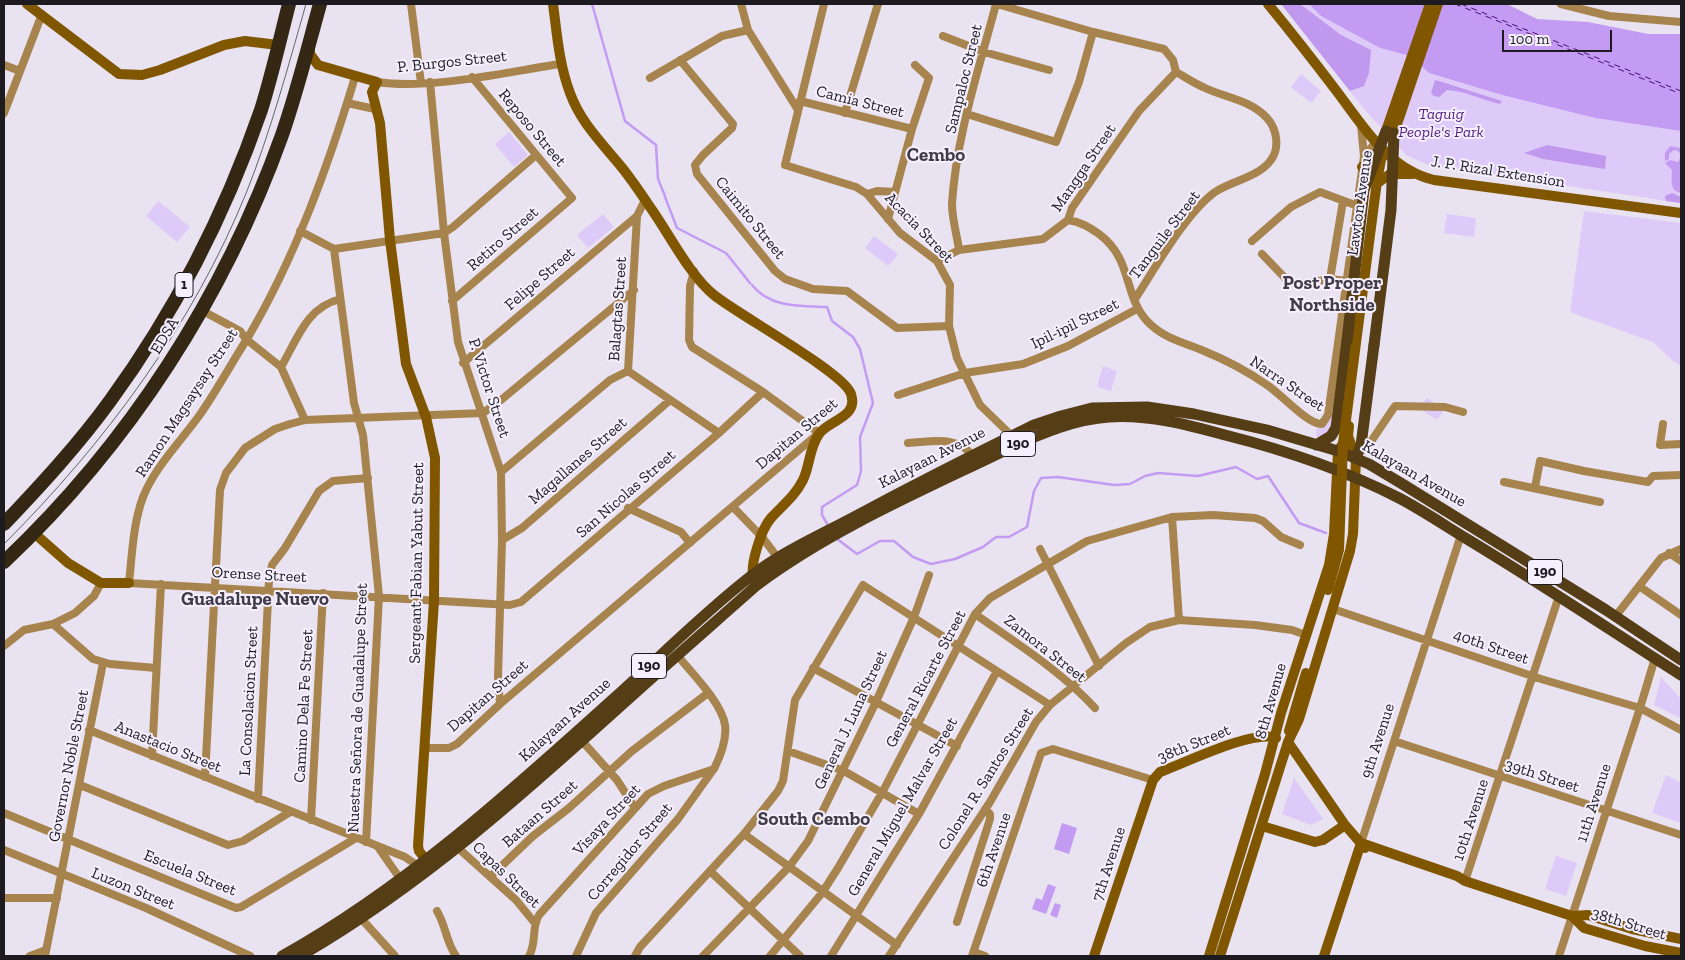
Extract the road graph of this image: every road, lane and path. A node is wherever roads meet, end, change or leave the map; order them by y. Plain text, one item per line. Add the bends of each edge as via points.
1 (27, 4) edge
2 (289, 4) edge
3 (320, 4) edge
4 (411, 4) edge
5 (553, 4) edge
6 (741, 4) edge
7 (824, 4) edge
8 (878, 4) edge
9 (996, 4) edge
10 (1268, 4) edge
11 (1430, 4) edge
12 (1438, 4) edge
13 (1561, 4) edge
14 (42, 14) junction
15 (1681, 22) edge
16 (748, 30) junction
17 (1093, 32) junction
18 (943, 36) dead end
19 (310, 38) junction
20 (278, 44) junction
21 (984, 52) junction
22 (680, 60) junction
23 (560, 64) junction
24 (915, 64) dead end
25 (4, 65) edge
26 (1049, 70) dead end
27 (20, 71) junction
28 (1176, 72) junction
29 (355, 77) junction
30 (472, 77) junction
31 (650, 78) dead end
32 (377, 82) junction
33 (430, 82) junction
34 (421, 83) junction
35 (800, 101) junction
36 (347, 103) junction
37 (375, 109) junction
38 (798, 110) junction
39 (845, 113) junction
40 (4, 114) edge
41 (967, 114) junction
42 (1361, 126) junction
43 (912, 129) junction
44 (1390, 132) junction
45 (1376, 142) junction
46 (1386, 152) junction
47 (536, 155) junction
48 (1363, 162) junction
49 (1382, 169) junction
50 (1418, 174) junction
51 (1379, 182) junction
52 (895, 192) junction
53 (867, 194) junction
54 (572, 198) joint
55 (645, 200) junction
56 (1343, 201) junction
57 (1355, 205) junction
58 (1681, 213) edge
59 (637, 216) junction
60 (888, 220) junction
61 (1068, 220) junction
62 (300, 231) junction
63 (444, 233) junction
64 (390, 240) junction
65 (1252, 240) dead end
66 (334, 248) junction
67 (959, 250) junction
68 (1262, 254) dead end
69 (937, 261) junction
70 (694, 272) junction
71 (1330, 280) junction
72 (1346, 281) junction
73 (634, 290) junction
74 (340, 299) junction
75 (1135, 299) junction
76 (452, 301) junction
77 (1137, 309) junction
78 (201, 310) junction
79 (949, 326) junction
80 (246, 339) junction
81 (463, 363) junction
82 (282, 367) junction
83 (628, 371) junction
84 (964, 373) junction
85 (763, 392) junction
86 (898, 395) dead end
87 (669, 401) junction
88 (1463, 412) dead end
89 (482, 413) junction
90 (426, 417) junction
91 (305, 420) junction
92 (359, 420) junction
93 (1663, 424) dead end
94 (1264, 429) junction
95 (719, 433) junction
96 (819, 433) junction
97 (1012, 436) junction
98 (1348, 436) junction
99 (908, 443) dead end
100 (1260, 444) junction
101 (1316, 444) junction
102 (1681, 444) edge
103 (1338, 451) junction
104 (1358, 454) junction
105 (972, 455) junction
106 (1336, 470) junction
107 (501, 472) junction
108 (1681, 475) edge
109 (1354, 477) junction
110 (368, 478) junction
111 (1504, 482) dead end
112 (1404, 484) junction
113 (1535, 487) junction
114 (1420, 495) junction
115 (1398, 498) junction
116 (1334, 501) junction
117 (1353, 502) junction
118 (1600, 502) dead end
119 (1413, 506) junction
120 (733, 507) junction
121 (628, 508) junction
122 (1172, 516) junction
123 (4, 524) edge
124 (842, 528) junction
125 (34, 533) junction
126 (1461, 535) junction
127 (762, 537) junction
128 (821, 539) junction
129 (502, 540) junction
130 (690, 543) junction
131 (1300, 545) dead end
132 (1040, 549) dead end
133 (1681, 549) edge
134 (1668, 553) junction
135 (778, 558) junction
136 (1681, 561) edge
137 (4, 562) edge
138 (1049, 564) junction
139 (928, 575) dead end
140 (754, 580) junction
141 (101, 583) junction
142 (129, 583) junction
143 (160, 584) junction
144 (1639, 586) junction
145 (216, 587) junction
146 (269, 590) junction
147 (1330, 591) junction
148 (323, 593) junction
149 (379, 596) junction
150 (1559, 596) junction
151 (434, 601) junction
152 (500, 605) junction
153 (1333, 609) junction
154 (976, 614) junction
155 (1681, 615) edge
156 (914, 617) junction
157 (1615, 617) junction
158 (1180, 620) junction
159 (53, 624) junction
160 (1306, 635) junction
161 (1427, 640) junction
162 (4, 646) edge
163 (960, 646) junction
164 (677, 655) junction
165 (1655, 658) junction
166 (1681, 660) edge
167 (103, 663) junction
168 (1099, 666) junction
169 (156, 668) junction
170 (813, 668) junction
171 (997, 671) junction
172 (1681, 675) edge
173 (1532, 676) junction
174 (1073, 687) junction
175 (708, 693) junction
176 (500, 704) junction
177 (875, 704) junction
178 (1050, 705) junction
179 (1095, 708) dead end
180 (1640, 708) junction
181 (917, 725) junction
182 (89, 730) junction
183 (1681, 730) edge
184 (1276, 738) junction
185 (582, 741) junction
186 (1394, 741) junction
187 (1288, 742) junction
188 (957, 746) junction
189 (426, 748) junction
190 (788, 751) junction
191 (1041, 753) joint
192 (152, 756) junction
193 (714, 769) junction
194 (610, 771) junction
195 (844, 771) junction
196 (1500, 776) junction
197 (205, 777) junction
198 (1153, 780) junction
199 (80, 785) junction
200 (883, 792) junction
201 (258, 799) junction
202 (635, 808) junction
203 (985, 808) junction
204 (1606, 811) junction
205 (290, 812) junction
206 (4, 813) edge
207 (919, 814) junction
208 (311, 820) junction
209 (1345, 825) junction
210 (1262, 826) junction
211 (744, 834) junction
212 (1681, 835) edge
213 (356, 838) junction
214 (69, 839) junction
215 (366, 842) junction
216 (1361, 843) junction
217 (378, 847) junction
218 (458, 848) junction
219 (4, 850) edge
220 (426, 867) junction
221 (789, 867) junction
222 (710, 871) junction
223 (61, 874) junction
224 (490, 877) junction
225 (401, 880) junction
226 (1465, 881) junction
227 (822, 893) junction
228 (4, 898) edge
229 (57, 898) junction
230 (749, 909) junction
231 (437, 911) dead end
232 (856, 914) junction
233 (359, 916) junction
234 (1572, 916) junction
235 (534, 922) junction
236 (957, 922) dead end
237 (1681, 939) edge
238 (782, 940) junction
239 (897, 945) junction
240 (46, 953) edge
241 (1681, 953) edge
242 (973, 954) edge
243 (30, 956) edge
244 (250, 956) edge
245 (282, 956) edge
246 (300, 956) edge
247 (394, 956) edge
248 (456, 956) edge
249 (529, 956) edge
250 (576, 956) edge
251 (635, 956) edge
252 (703, 956) edge
253 (770, 956) edge
254 (800, 956) edge
255 (831, 956) edge
256 (889, 956) edge
257 (986, 956) edge
258 (1094, 956) edge
259 (1209, 956) edge
260 (1220, 956) edge
261 (1324, 956) edge
262 (1559, 956) edge

1 - 14 main road
2 - 20 highway, EDSA / 1
3 - 19 highway, EDSA / 1
4 - 34 street
5 - 23 main road, Dapitan Street
6 - 16 street
7 - 35 street
8 - 39 street
9 - 17 street
9 - 21 street, Sampaloc Street
10 - 42 main road, J. P. Rizal Extension
11 - 44 main road, Lawton Avenue
12 - 44 main road, Lawton Avenue
13 - 15 street via 1609,16
14 - 20 main road via 119,74 142,75 224,45 245,41
14 - 27 street
16 - 22 street via 722,36
16 - 38 street
17 - 28 street via 1164,49 1174,60
17 - 41 street via 1057,142
18 - 21 street
19 - 29 main road, P. Burgos Street via 310,54 318,64
19 - 78 highway, EDSA / 1 via 273,159 244,228
20 - 123 highway, EDSA / 1 via 261,108 215,226 162,324 109,402 69,453
21 - 26 street
21 - 41 street, Sampaloc Street
22 - 31 street
22 - 79 street, Caimito Street via 733,124 695,165 697,174 765,260 785,279 813,288 847,291 898,328
23 - 30 street, P. Burgos Street
23 - 55 main road, Dapitan Street via 582,119
24 - 43 street via 930,78
25 - 27 street
27 - 40 street
28 - 61 street, Mangga Street via 1138,111 1072,208
28 - 75 street, Tanguile Street via 1203,88 1245,101 1257,109 1269,119 1277,134 1275,153 1266,166 1216,192 1201,204
29 - 32 main road, P. Burgos Street
29 - 36 street, Ramon Magsaysay Street
30 - 33 street, P. Burgos Street
30 - 47 street, Reposo Street
32 - 34 street, P. Burgos Street
32 - 37 main road, Sergeant Fabian Yabut Street via 372,92
33 - 34 street, P. Burgos Street
33 - 63 street, P. Victor Street
35 - 38 street
35 - 39 street, Camia Street
36 - 37 street
36 - 62 street, Ramon Magsaysay Street
37 - 64 main road, Sergeant Fabian Yabut Street via 380,123
38 - 53 street, Acacia Street via 785,165 856,187
39 - 43 street, Camia Street
41 - 67 street, Sampaloc Street via 952,206
42 - 45 main road, J. P. Rizal Extension
42 - 48 street, Narra Street
43 - 52 street
44 - 101 main road, bridge via 1364,190 1336,428 1331,436
44 - 104 main road, bridge via 1390,210
44 - 147 main road, Lawton Avenue, bridge via 1351,436 1344,550
45 - 46 main road, J. P. Rizal Extension
45 - 48 street
46 - 49 main road, Lawton Avenue
46 - 50 main road, J. P. Rizal Extension via 1404,168
47 - 54 street, Reposo Street
47 - 63 street
48 - 49 main road
48 - 57 street, Narra Street
49 - 51 main road, Lawton Avenue
50 - 51 main road via 1390,174
50 - 58 main road, J. P. Rizal Extension via 1434,180
51 - 98 main road, Lawton Avenue
52 - 53 street
52 - 60 street
53 - 60 street, Acacia Street
54 - 76 street, Retiro Street
55 - 59 street, Balagtas Street
55 - 70 main road, Dapitan Street
56 - 57 street
56 - 65 street via 1320,192 1291,207
56 - 71 street
57 - 72 street, Narra Street
59 - 73 street, Balagtas Street
59 - 81 street, Felipe Street
60 - 69 street, Acacia Street
61 - 67 street, Mangga Street via 1043,239
61 - 75 street via 1084,224 1118,252
62 - 66 street
62 - 80 street, Ramon Magsaysay Street
63 - 64 street
63 - 76 street, P. Victor Street
64 - 66 street
64 - 90 main road, Sergeant Fabian Yabut Street via 406,364
66 - 74 street, Nuestra Señora de Guadalupe Street
67 - 69 street, Mangga Street
68 - 71 street via 1285,278 1297,285
69 - 79 street, Acacia Street via 950,286
70 - 85 street via 690,286 692,347
70 - 96 main road, Dapitan Street via 714,295 778,336 851,392 853,402 850,411
71 - 72 street
72 - 77 street, Narra Street via 1328,415 1320,424 1311,421 1270,386 1249,373 1160,332
73 - 83 street, Balagtas Street
73 - 89 street
74 - 82 street via 327,302 311,315
74 - 92 street, Nuestra Señora de Guadalupe Street
75 - 77 street
76 - 81 street, P. Victor Street
77 - 84 street, Ipil-ipil Street via 1068,346 1023,364
78 - 80 street via 240,331
78 - 125 highway, EDSA / 1 via 134,416
79 - 84 street, Acacia Street
80 - 82 street
80 - 142 street, Ramon Magsaysay Street via 201,414 144,496 138,514
81 - 89 street, P. Victor Street
82 - 91 street
83 - 87 street, Balagtas Street
83 - 107 street via 610,380
84 - 86 street, Ipil-ipil Street
84 - 97 street, Acacia Street via 980,405
85 - 95 street, San Nicolas Street
85 - 96 street
87 - 95 street, Balagtas Street
87 - 129 street, Magallanes Street via 522,528
88 - 104 street via 1445,407 1395,406 1366,449
89 - 90 street
89 - 107 street, P. Victor Street
90 - 92 street
90 - 151 main road, Sergeant Fabian Yabut Street via 432,438 436,478
91 - 92 street
91 - 145 street via 275,429 253,441 226,474 220,490
92 - 110 street, Nuestra Señora de Guadalupe Street via 364,435
93 - 102 street via 1660,445
94 - 97 main road, Kalayaan Avenue / 190 via 1166,409 1113,407 1061,416
94 - 100 main road
94 - 101 main road, Kalayaan Avenue / 190
95 - 121 street, San Nicolas Street
96 - 120 street, Dapitan Street
96 - 127 main road via 802,482 790,500 771,518
97 - 105 main road, Kalayaan Avenue / 190
98 - 103 main road, Lawton Avenue
98 - 104 main road, Lawton Avenue
99 - 105 street via 954,442
100 - 106 main road, Kalayaan Avenue / 190
100 - 124 main road, Kalayaan Avenue / 190 via 1208,430 1146,419 1110,417 1086,420 1030,438
101 - 103 main road, Kalayaan Avenue / 190
103 - 104 main road, Kalayaan Avenue / 190
103 - 106 main road, 8th Avenue
104 - 109 main road, 8th Avenue
104 - 112 main road, Kalayaan Avenue / 190
105 - 124 main road, Kalayaan Avenue / 190
106 - 109 main road, Kalayaan Avenue / 190
106 - 116 main road, 8th Avenue
107 - 129 street, P. Victor Street
108 - 113 street via 1653,476 1648,482 1540,461
109 - 115 main road, Kalayaan Avenue / 190
109 - 117 main road, 8th Avenue
110 - 146 street, La Consolacion Street via 333,481 320,491 272,565
110 - 149 street, Nuestra Señora de Guadalupe Street
111 - 113 street
112 - 114 main road, Kalayaan Avenue / 190
112 - 115 main road
113 - 118 street
114 - 119 main road
114 - 157 main road, Kalayaan Avenue / 190
115 - 119 main road, Kalayaan Avenue / 190
116 - 117 main road via 1344,496
116 - 160 main road, 8th Avenue via 1333,549
117 - 153 main road, 8th Avenue via 1350,551
119 - 126 main road, Kalayaan Avenue / 190
120 - 127 street
120 - 130 street, Dapitan Street
121 - 130 street via 681,532
121 - 152 street, San Nicolas Street via 520,602
122 - 131 street, General Ricarte Street via 1255,518 1281,537
122 - 138 street, General Ricarte Street via 1087,541
122 - 158 street
124 - 128 main road, Kalayaan Avenue / 190
125 - 137 highway, EDSA / 1
125 - 141 main road via 68,563
126 - 150 main road, Kalayaan Avenue / 190
126 - 161 street, 9th Avenue
127 - 135 street
127 - 140 main road via 752,566
128 - 135 main road, Kalayaan Avenue / 190
128 - 140 main road, Kalayaan Avenue / 190 via 784,565
129 - 152 street, P. Victor Street
130 - 176 street, Dapitan Street
132 - 138 street
133 - 134 street
134 - 136 street
134 - 144 street
135 - 140 main road, Kalayaan Avenue / 190
138 - 154 street, General Ricarte Street via 990,598
138 - 168 street
139 - 156 street, General J. Luna Street
140 - 164 main road, Kalayaan Avenue / 190
140 - 220 main road, Kalayaan Avenue / 190
141 - 142 main road, Orense Street
141 - 159 street via 84,606
142 - 143 street, Orense Street
143 - 145 street, Orense Street
143 - 169 street
144 - 155 street
144 - 157 street
145 - 146 street, Orense Street
145 - 197 street
146 - 148 street, Orense Street
146 - 201 street, La Consolacion Street
147 - 184 main road, Lawton Avenue
147 - 187 main road, Lawton Avenue via 1291,716
148 - 149 street, Orense Street
148 - 208 street, Camino Dela Fe Street
149 - 151 street, Orense Street
149 - 215 street, Nuestra Señora de Guadalupe Street
150 - 165 main road, Kalayaan Avenue / 190
150 - 173 street, 10th Avenue
151 - 152 street, Orense Street
151 - 189 main road, Sergeant Fabian Yabut Street
152 - 176 street, P. Victor Street
153 - 161 street, 40th Street
153 - 187 main road, 8th Avenue
154 - 163 street, General Ricarte Street
154 - 174 street, Zamora Street
156 - 163 street
156 - 170 street via 863,585
156 - 177 street, General J. Luna Street
157 - 166 main road, Kalayaan Avenue / 190
158 - 160 street, Colonel R. Santos Street via 1264,626
158 - 168 street, Colonel R. Santos Street via 1150,628
159 - 162 street via 24,630
159 - 167 street via 82,651
160 - 184 main road, 8th Avenue
161 - 173 street, 40th Street
161 - 186 street, 9th Avenue
163 - 171 street
163 - 181 street, General Ricarte Street
164 - 175 street
164 - 185 main road, Kalayaan Avenue / 190
165 - 172 main road, Kalayaan Avenue / 190
165 - 180 street, 11th Avenue
167 - 169 street
167 - 182 street, Governor Noble Street
168 - 174 street, Colonel R. Santos Street
169 - 192 street
170 - 177 street
170 - 190 street via 794,702
171 - 178 street
171 - 188 street, General Miguel Malvar Street
173 - 180 street, 40th Street
173 - 196 street, 10th Avenue
174 - 178 street, Colonel R. Santos Street
174 - 179 street, Zamora Street
175 - 193 street via 726,726
175 - 194 street, Bataan Street
176 - 189 street, Dapitan Street via 457,744 449,748
177 - 181 street
177 - 195 street, General J. Luna Street
178 - 203 street, Colonel R. Santos Street via 1024,739
180 - 183 street, 40th Street
180 - 204 street, 11th Avenue
181 - 188 street
181 - 200 street, General Ricarte Street
182 - 192 street, Anastacio Street
182 - 199 street, Governor Noble Street
184 - 198 main road, 38th Street via 1248,738 1160,772
184 - 259 main road, 8th Avenue
185 - 194 street
185 - 218 main road, Kalayaan Avenue / 190
186 - 196 street, 39th Street
186 - 216 street, 9th Avenue
187 - 209 main road, 38th Street
187 - 210 main road, 8th Avenue
188 - 207 street, General Miguel Malvar Street
189 - 220 main road, Sergeant Fabian Yabut Street via 418,846
190 - 195 street
190 - 211 street via 778,791
191 - 198 street, 38th Street via 1053,749
191 - 242 street, 6th Avenue
192 - 197 street, Anastacio Street
193 - 202 street, Visaya Street via 656,789
193 - 250 street, Corregidor Street via 678,819 596,913
194 - 202 street
194 - 224 street, Bataan Street
195 - 200 street
195 - 221 street, General J. Luna Street via 808,840
196 - 204 street, 39th Street
196 - 226 street, 10th Avenue
197 - 201 street, Anastacio Street
198 - 258 main road, 7th Avenue
199 - 205 street via 228,845 243,841
199 - 214 street, Governor Noble Street
200 - 207 street
200 - 227 street, General Ricarte Street
201 - 205 street, Anastacio Street
202 - 235 street, Visaya Street
203 - 236 street via 990,819
203 - 239 street, Colonel R. Santos Street
204 - 212 street, 39th Street
204 - 234 street, 11th Avenue
205 - 208 street, Anastacio Street
206 - 214 street, Escuela Street
207 - 232 street, General Miguel Malvar Street
208 - 213 street, Anastacio Street
209 - 210 main road via 1315,842
209 - 216 main road, 38th Street
210 - 260 main road, 8th Avenue
211 - 221 street
211 - 222 street
213 - 214 street, Escuela Street via 236,908
213 - 215 street, Anastacio Street
214 - 223 street, Governor Noble Street
215 - 217 street, Anastacio Street
216 - 226 main road, 38th Street
216 - 261 main road, 9th Avenue
217 - 220 street, Anastacio Street
217 - 225 street
218 - 220 main road, Kalayaan Avenue / 190
218 - 224 street, Capas Street
219 - 223 street, Luzon Street
220 - 225 main road, Kalayaan Avenue / 190
220 - 233 main road, Kalayaan Avenue / 190
221 - 227 street
221 - 230 street, General J. Luna Street
222 - 230 street
222 - 251 street
223 - 229 street, Governor Noble Street
223 - 244 street, Luzon Street via 146,908
224 - 235 street, Capas Street via 516,900
225 - 233 main road, Kalayaan Avenue / 190
226 - 234 main road, 38th Street
227 - 232 street
227 - 238 street, General Ricarte Street
228 - 229 street
229 - 240 street, Governor Noble Street
230 - 238 street
230 - 252 street, General J. Luna Street
231 - 248 street via 444,924 448,944
232 - 239 street
232 - 255 street, General Miguel Malvar Street
233 - 245 main road, Kalayaan Avenue / 190
233 - 246 main road, Kalayaan Avenue / 190
233 - 247 street
234 - 237 main road, 38th Street via 1588,915 1632,929
234 - 241 main road, 38th Street via 1584,928 1651,948
234 - 262 street, 11th Avenue
235 - 249 street via 534,944
238 - 253 street, General Ricarte Street
238 - 254 street
239 - 256 street, Colonel R. Santos Street
240 - 243 street
242 - 257 street

